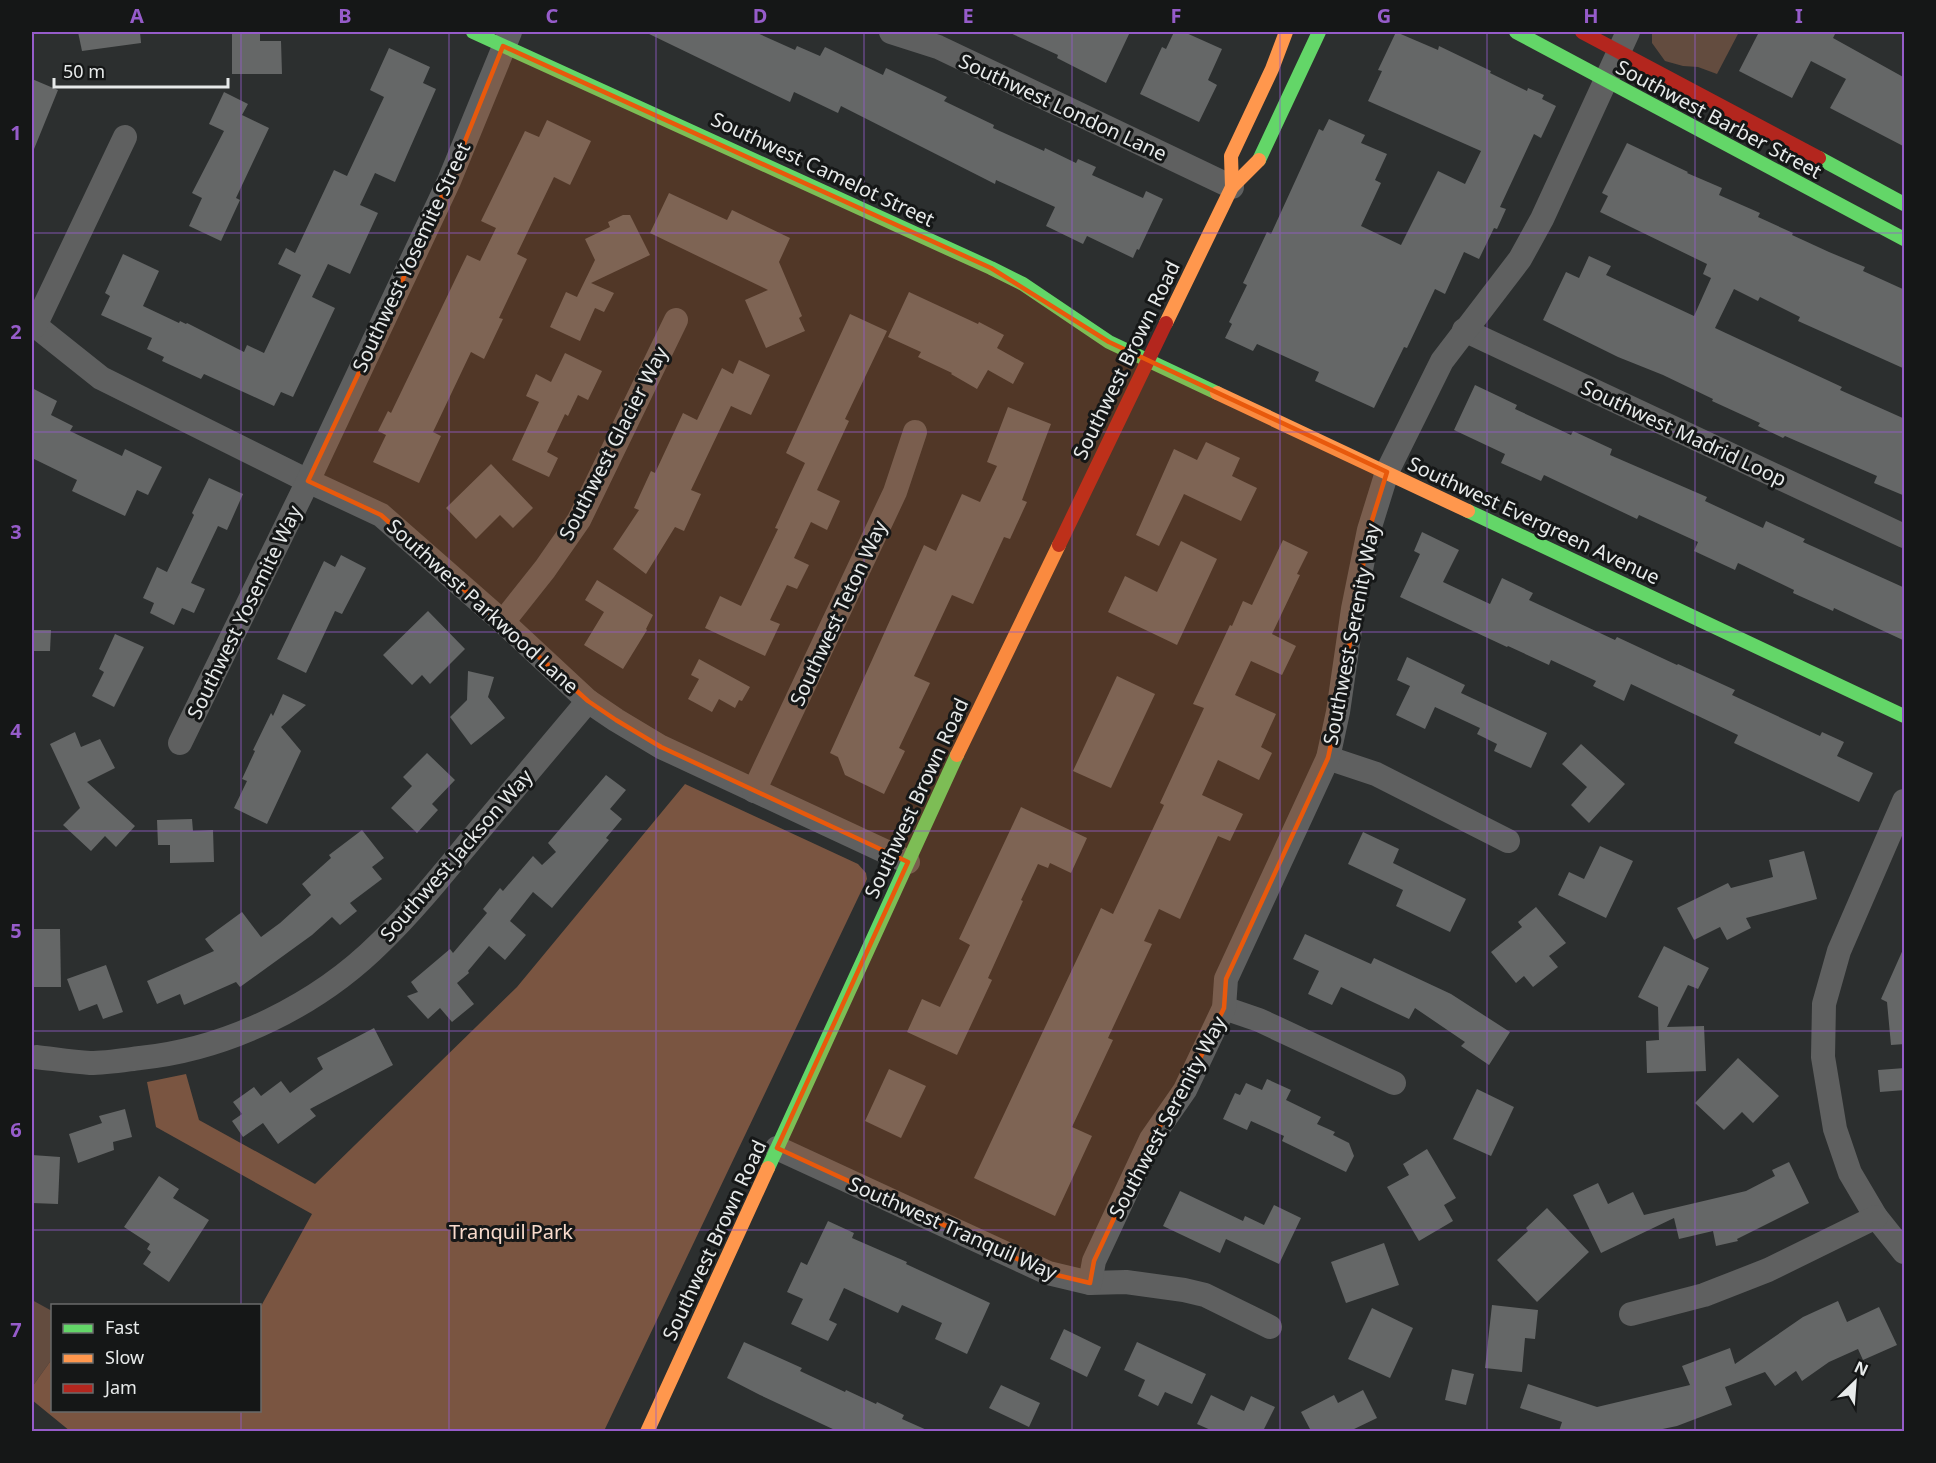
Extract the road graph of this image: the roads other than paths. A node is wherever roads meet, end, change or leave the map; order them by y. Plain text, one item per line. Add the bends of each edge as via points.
1 (473, 32) edge
2 (891, 32) edge
3 (1286, 32) edge
4 (1319, 32) edge
5 (1516, 32) edge
6 (1582, 32) edge
7 (507, 39) edge
8 (1624, 41) edge
9 (1606, 81) junction
10 (125, 137) dead end
11 (1232, 187) junction
12 (1905, 204) edge
13 (1905, 238) edge
14 (676, 320) dead end
15 (33, 324) edge
16 (1464, 330) junction
17 (1147, 359) junction
18 (915, 432) dead end
19 (1387, 472) junction
20 (308, 481) junction
21 (1905, 536) edge
22 (503, 622) junction
23 (588, 700) junction
24 (1905, 716) edge
25 (180, 743) dead end
26 (1328, 758) junction
27 (754, 791) junction
28 (1905, 801) edge
29 (1508, 841) dead end
30 (908, 862) junction
31 (1224, 1008) junction
32 (36, 1056) dead end
33 (1394, 1083) dead end
34 (777, 1148) junction
35 (1876, 1217) junction
36 (1905, 1252) edge
37 (1090, 1283) junction
38 (1630, 1314) dead end
39 (1270, 1327) dead end
40 (647, 1431) edge

1 - 7 street, Southwest Camelot Street
2 - 11 street, Southwest London Lane via 938,47
3 - 11 street, Southwest Brown Road via 1231,156
4 - 11 street, Southwest Brown Road via 1257,163
5 - 9 street, Southwest Barber Street
6 - 8 street, Southwest Barber Street
7 - 17 street, Southwest Camelot Street via 1023,284 1109,342
7 - 20 street, Southwest Yosemite Street via 448,182
8 - 9 street, Southwest Serenity Way
8 - 12 street, Southwest Barber Street
9 - 13 street, Southwest Barber Street
9 - 16 street, Southwest Serenity Way via 1520,260
10 - 15 street
11 - 17 street, Southwest Brown Road
14 - 22 street, Southwest Glacier Way via 579,520
15 - 20 street, Southwest Parkwood Lane via 101,378
16 - 19 street, Southwest Serenity Way via 1442,361
16 - 21 street, Southwest Madrid Loop
17 - 19 street, Southwest Evergreen Avenue
17 - 30 street, Southwest Brown Road
18 - 27 street, Southwest Teton Way via 895,492
19 - 24 street, Southwest Evergreen Avenue
19 - 26 street, Southwest Serenity Way via 1369,530
20 - 22 street, Southwest Parkwood Lane via 381,515
20 - 25 street, Southwest Yosemite Way
22 - 23 street, Southwest Parkwood Lane
23 - 27 street, Southwest Parkwood Lane via 661,747
23 - 32 street, Southwest Jackson Way via 417,904 381,943 339,979 268,1020 187,1050 92,1063
26 - 29 street via 1376,774
26 - 31 street, Southwest Serenity Way via 1227,979
27 - 30 street, Southwest Parkwood Lane
28 - 35 street via 1839,951 1824,1004 1823,1057 1835,1129 1850,1173
30 - 34 street, Southwest Brown Road
31 - 33 street via 1259,1020
31 - 37 street, Southwest Serenity Way via 1185,1090 1151,1139 1094,1261
34 - 37 street, Southwest Tranquil Way via 1048,1274
34 - 40 street, Southwest Brown Road
35 - 36 street
35 - 38 street via 1768,1270 1704,1295
37 - 39 street, Southwest Tranquil Way via 1126,1282 1205,1295

